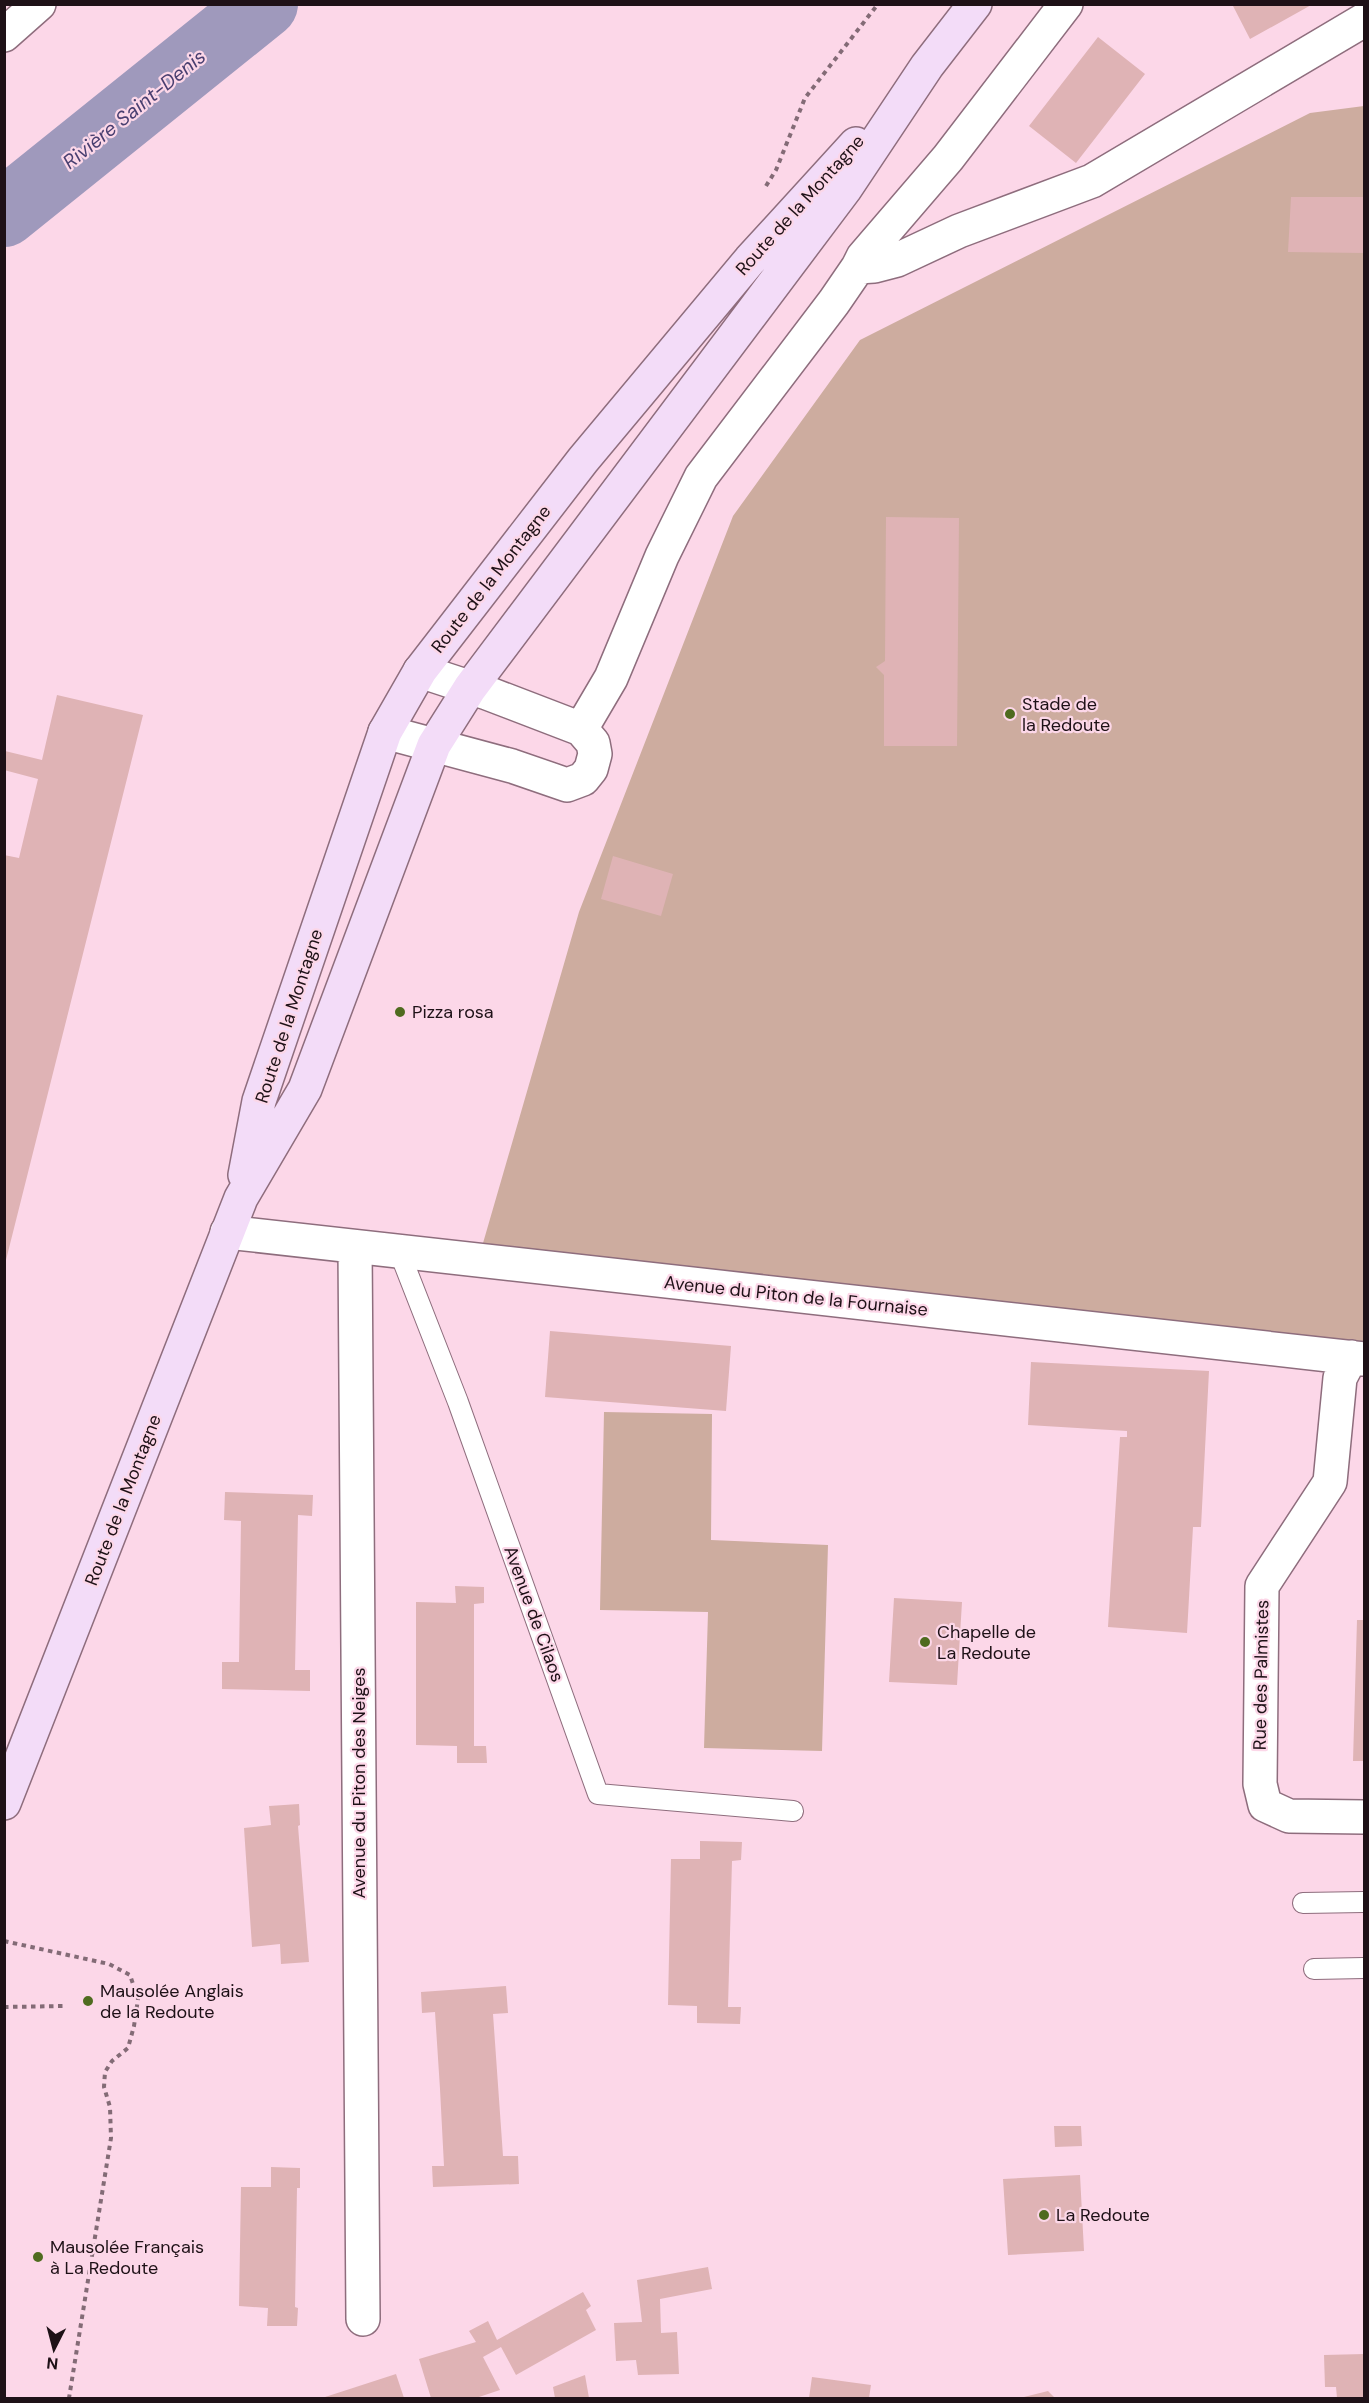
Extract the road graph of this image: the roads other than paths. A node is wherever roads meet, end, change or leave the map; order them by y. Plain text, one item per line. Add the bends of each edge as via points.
1 (39, 4) edge
2 (975, 4) edge
3 (1066, 4) edge
4 (1365, 20) edge
5 (4, 35) edge
6 (927, 66) junction
7 (858, 267) junction
8 (420, 671) junction
9 (470, 688) junction
10 (581, 729) junction
11 (385, 732) junction
12 (434, 746) junction
13 (241, 1198) junction
14 (227, 1232) junction
15 (355, 1247) junction
16 (399, 1251) junction
17 (1358, 1358) edge
18 (4, 1803) edge
19 (793, 1811) dead end
20 (1365, 1817) edge
21 (1365, 1902) edge
22 (1303, 1903) dead end
23 (1365, 1968) edge
24 (1314, 1969) dead end
25 (363, 2319) dead end

1 - 5 street
2 - 6 main road, Route de la Montagne
3 - 7 street
4 - 7 street via 1092,181 959,231 897,260
6 - 8 main road, Route de la Montagne via 750,260 584,460
6 - 9 main road, Route de la Montagne via 845,189
7 - 10 street via 701,477 662,556 611,678
8 - 9 street
8 - 11 main road, Route de la Montagne
9 - 10 street
9 - 12 main road, Route de la Montagne
10 - 12 street via 593,743 591,770 583,779 567,785
11 - 12 street
11 - 13 main road, Route de la Montagne via 259,1101
12 - 13 main road, Route de la Montagne via 305,1089
13 - 14 main road, Route de la Montagne
14 - 15 street, Avenue du Piton de la Fournaise
14 - 18 main road, Route de la Montagne
15 - 16 street, Avenue du Piton de la Fournaise
15 - 25 street, Avenue du Piton des Neiges
16 - 17 street, Avenue du Piton de la Fournaise
16 - 19 lane, Avenue de Cilaos via 458,1402 598,1794
17 - 20 street, Rue des Palmistes via 1340,1378 1330,1482 1262,1586 1260,1784 1265,1805 1289,1816
21 - 22 lane
23 - 24 lane

